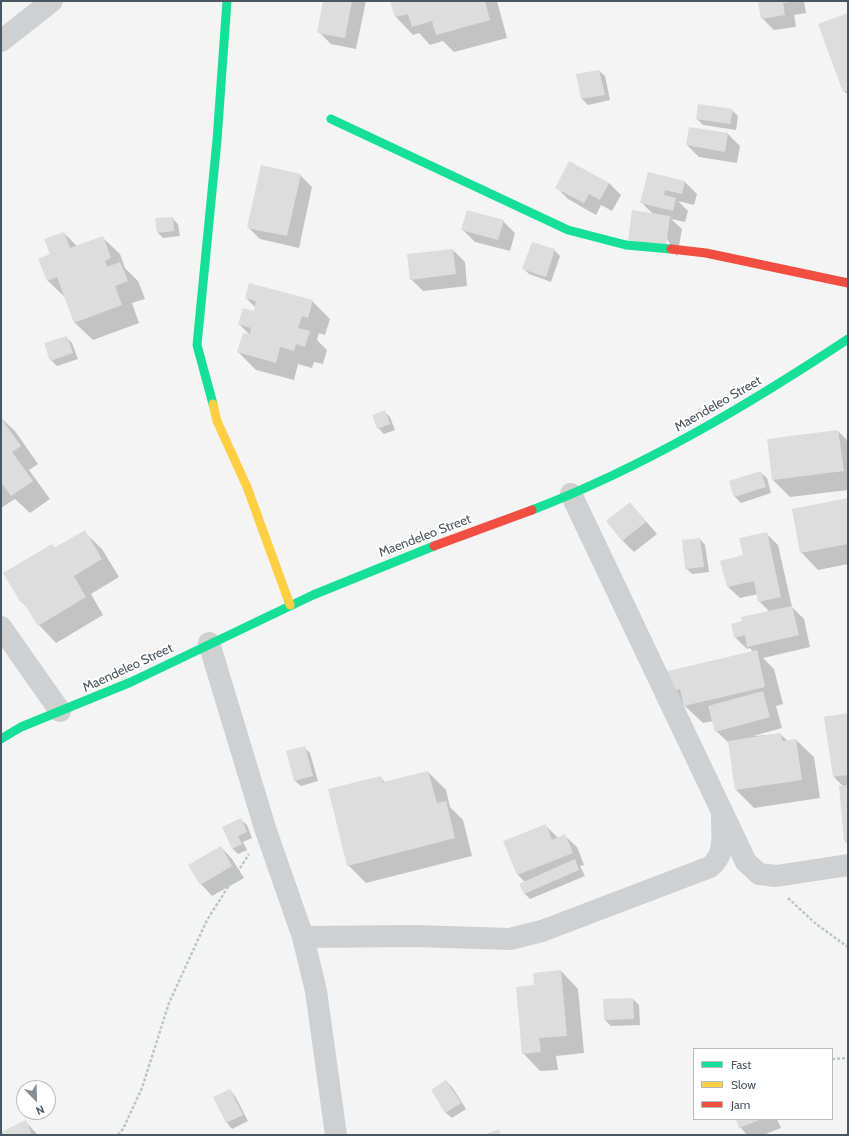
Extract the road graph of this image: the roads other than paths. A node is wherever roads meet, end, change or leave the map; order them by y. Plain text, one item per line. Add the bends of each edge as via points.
1 (52, 1) edge
2 (227, 1) edge
3 (1, 42) edge
4 (331, 119) dead end
5 (848, 283) edge
6 (848, 339) edge
7 (571, 494) junction
8 (290, 605) junction
9 (1, 627) edge
10 (209, 643) junction
11 (60, 711) junction
12 (1, 739) edge
13 (722, 812) junction
14 (848, 865) edge
15 (303, 937) junction
16 (336, 1135) edge

1 - 3 street
2 - 8 street via 217,140 197,345 217,421 247,487
4 - 5 street via 568,230 626,244 706,254
6 - 7 street, Maendeleo Street via 706,428
7 - 8 street, Maendeleo Street via 417,552
7 - 13 street
8 - 10 street, Maendeleo Street
9 - 11 street
10 - 11 street, Maendeleo Street via 111,692
10 - 15 street via 265,828
11 - 12 street, Maendeleo Street via 8,733
13 - 14 street via 746,862 759,874 776,876
13 - 15 street via 722,846 718,861 710,867 542,931 510,939 487,940 415,936
15 - 16 street via 316,991

